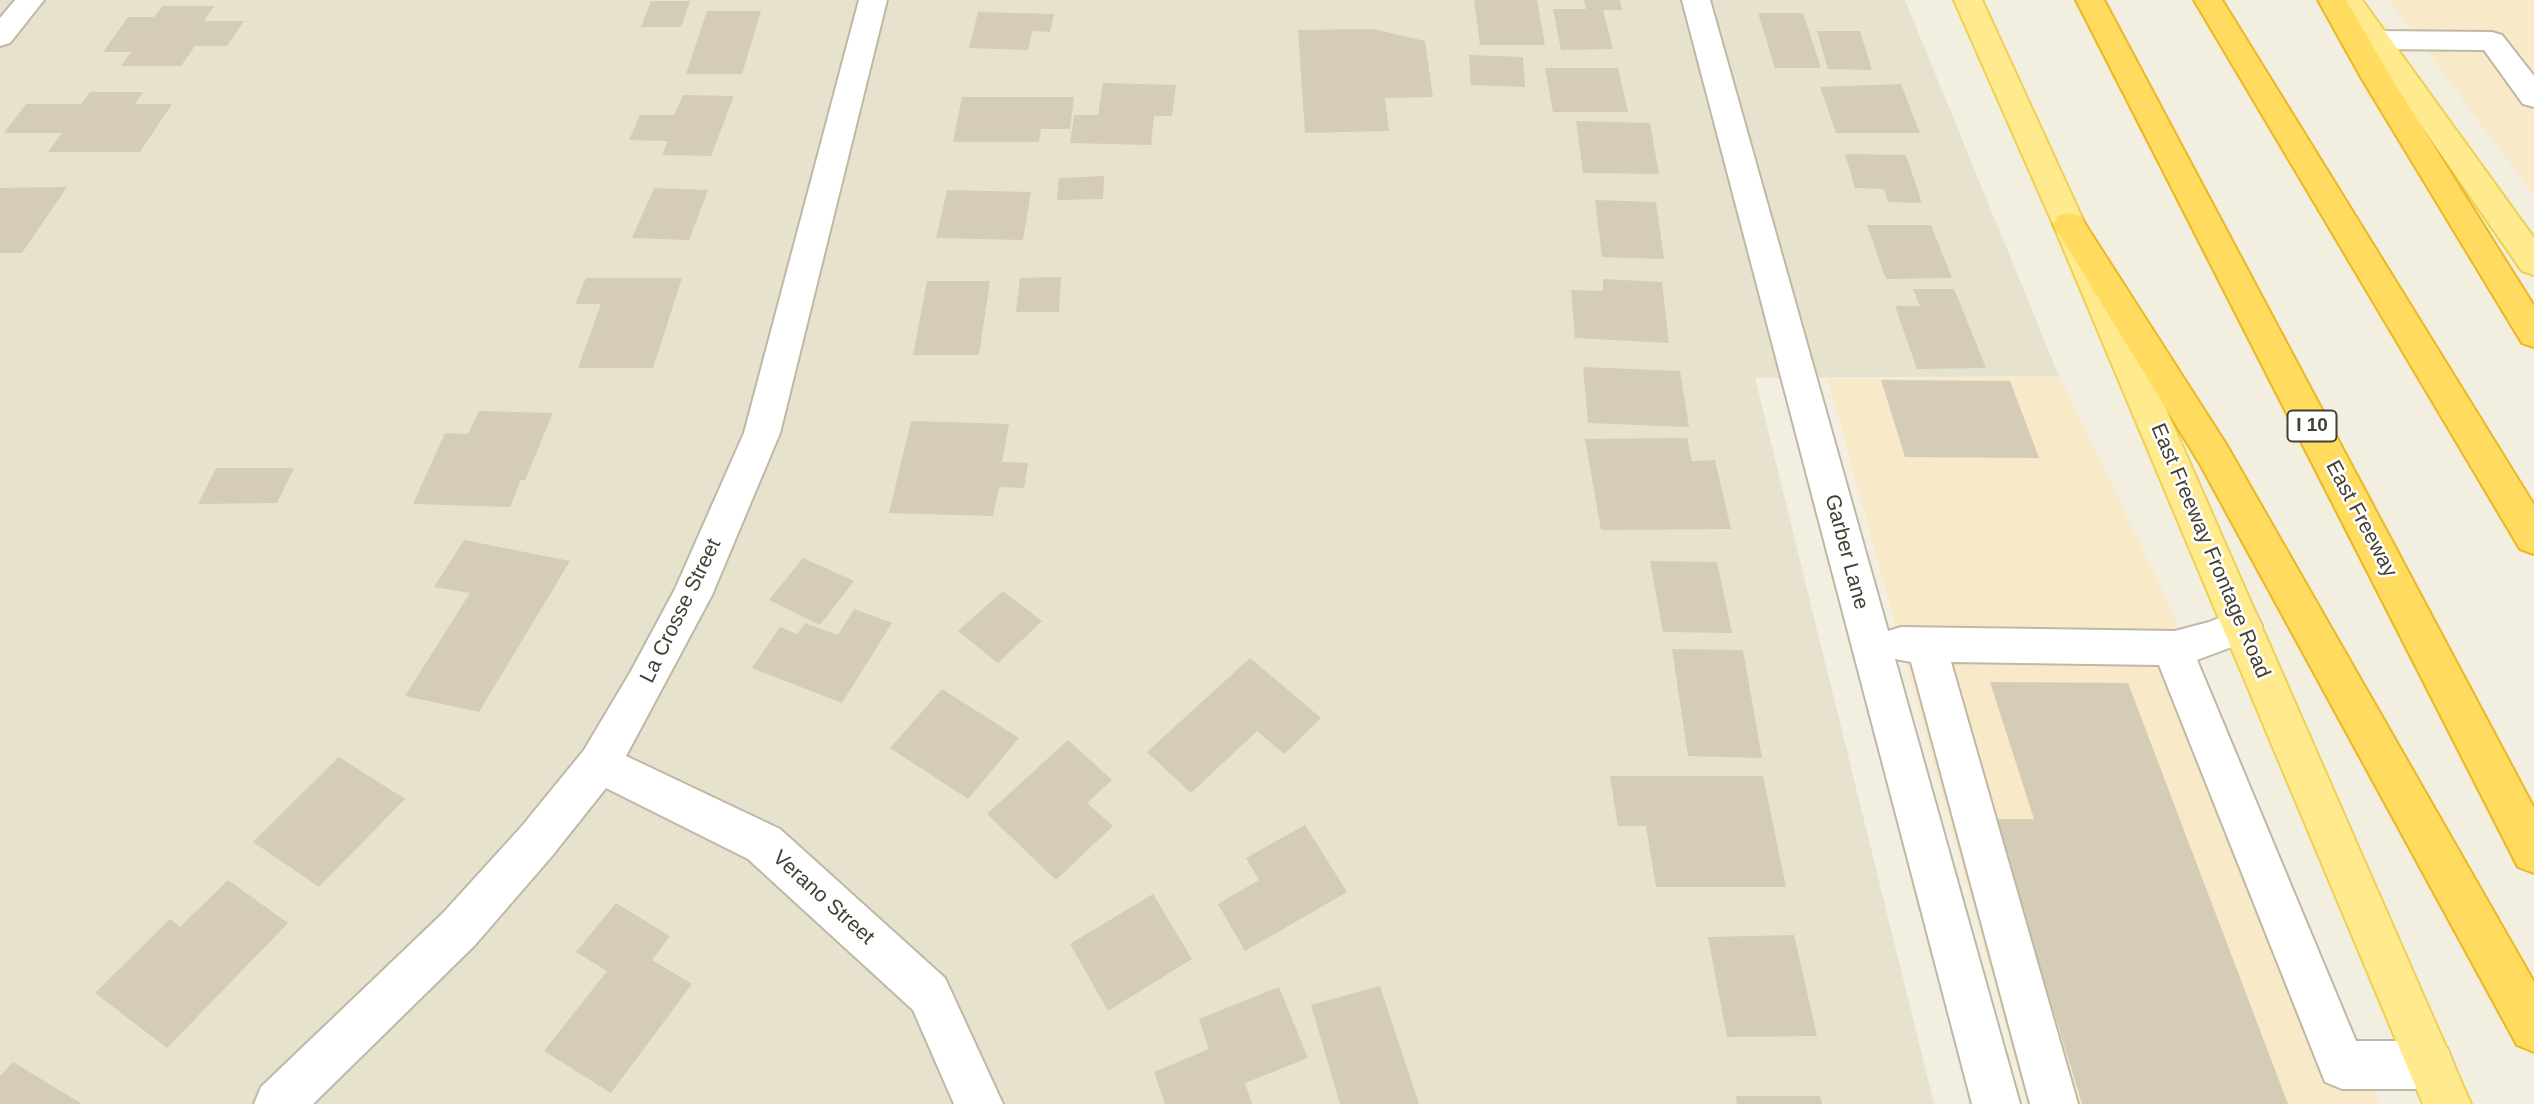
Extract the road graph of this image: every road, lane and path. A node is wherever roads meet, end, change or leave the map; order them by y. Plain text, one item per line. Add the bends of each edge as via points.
1 (30, 0) edge
2 (873, 0) edge
3 (1696, 0) edge
4 (1968, 0) edge
5 (2090, 0) edge
6 (2208, 0) edge
7 (2332, 0) edge
8 (2348, 0) edge
9 (0, 37) edge
10 (2377, 40) junction
11 (2534, 97) edge
12 (2069, 224) junction
13 (2534, 263) edge
14 (2534, 334) edge
15 (2534, 538) edge
16 (2242, 626) junction
17 (1871, 643) junction
18 (1926, 644) junction
19 (2172, 648) junction
20 (598, 764) junction
21 (2534, 852) edge
22 (2534, 1028) edge
23 (2430, 1065) junction
24 (278, 1104) edge
25 (979, 1104) edge
26 (1996, 1104) edge
27 (2054, 1104) edge
28 (2447, 1104) edge

1 - 9 street
2 - 20 street, La Crosse Street via 762,433 692,595
3 - 17 street, Garber Lane
4 - 12 main road, East Freeway Frontage Road
5 - 21 highway, East Freeway / I 10
6 - 15 highway
7 - 14 highway
8 - 10 main road
10 - 11 street via 2492,41
10 - 13 main road
12 - 16 main road, East Freeway Frontage Road
12 - 22 highway via 2213,454
16 - 19 street
16 - 23 main road, East Freeway Frontage Road
17 - 18 street
17 - 26 street, Garber Lane
18 - 19 street
18 - 27 street
19 - 23 street via 2342,1065
20 - 24 street, La Crosse Street via 459,929
20 - 25 street, Verano Street via 764,844 929,994
23 - 28 main road, East Freeway Frontage Road

